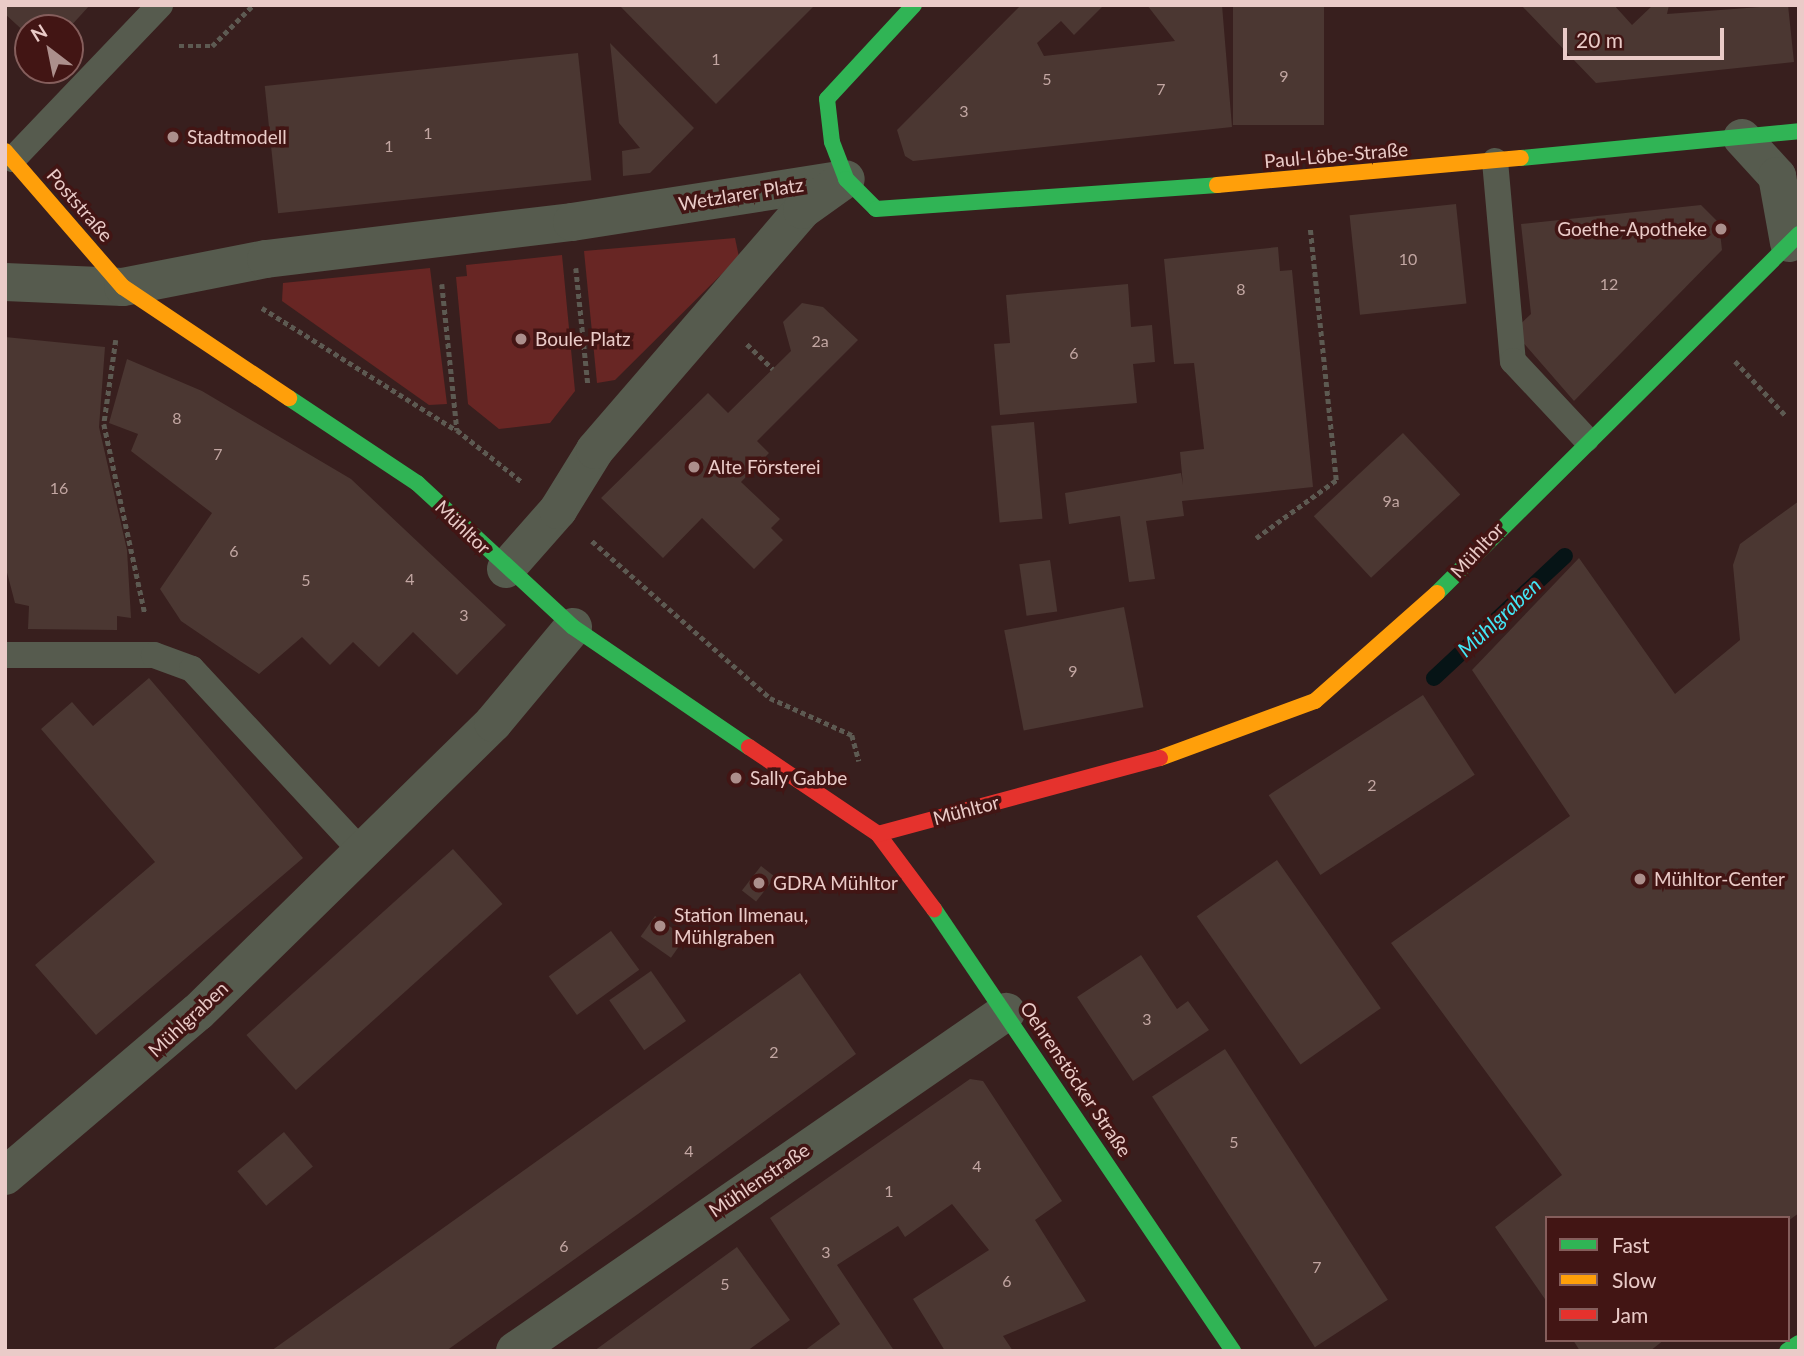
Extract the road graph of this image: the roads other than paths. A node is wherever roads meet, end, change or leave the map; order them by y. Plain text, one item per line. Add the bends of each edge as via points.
1 (160, 5) edge
2 (914, 5) edge
3 (1799, 131) edge
4 (1742, 138) junction
5 (8, 158) edge
6 (1495, 161) junction
7 (846, 179) junction
8 (1794, 238) edge
9 (5, 282) edge
10 (123, 287) junction
11 (1586, 439) junction
12 (506, 569) junction
13 (573, 627) junction
14 (5, 655) edge
15 (878, 834) junction
16 (362, 852) junction
17 (1006, 1012) junction
18 (5, 1176) edge
19 (1799, 1343) edge
20 (515, 1351) edge
21 (1233, 1351) edge
22 (1787, 1351) edge

1 - 5 lane
2 - 7 street via 827,99 832,142
3 - 4 street, Paul-Löbe-Straße
4 - 6 street, Paul-Löbe-Straße
4 - 8 street, Mühltor via 1777,176
5 - 10 street, Poststraße
6 - 7 street, Paul-Löbe-Straße via 876,209
6 - 11 lane via 1513,361
7 - 10 street, Wetzlarer Platz via 572,222 206,268
7 - 12 street, Wetzlarer Platz via 802,210 595,450 558,510
8 - 11 street, Mühltor
9 - 10 street, Wetzlarer Platz
10 - 12 street, Mühltor via 417,483
11 - 15 street, Mühltor via 1401,631 1315,701 1177,753
12 - 13 street, Mühltor
13 - 15 street, Mühltor
13 - 16 street, Mühlgraben via 493,723
14 - 16 lane via 154,655 191,669
15 - 17 street, Oehrenstöcker Straße
16 - 18 street, Mühlgraben via 198,1012
17 - 20 street, Mühlenstraße
17 - 21 street, Oehrenstöcker Straße
19 - 22 street

